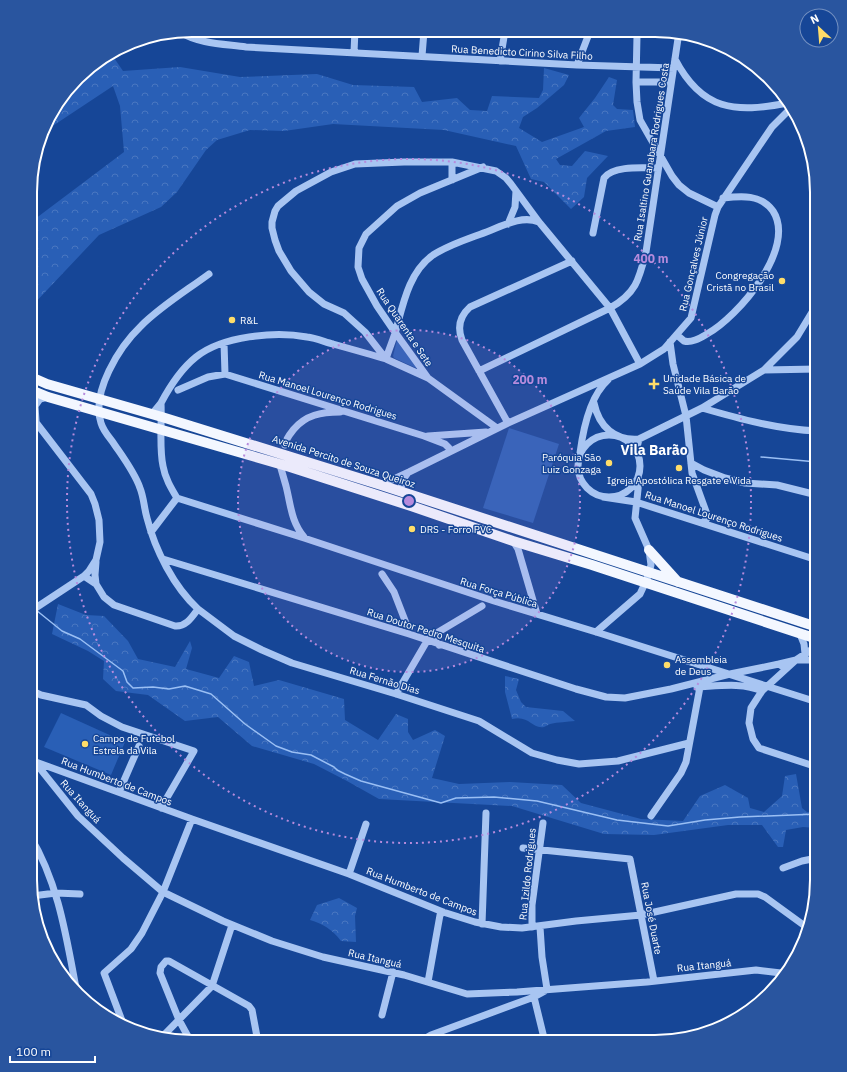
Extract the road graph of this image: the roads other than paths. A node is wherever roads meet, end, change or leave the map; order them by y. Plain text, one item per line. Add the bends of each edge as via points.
1 (190, 37) edge
2 (355, 37) edge
3 (424, 37) edge
4 (504, 37) edge
5 (588, 37) edge
6 (637, 37) edge
7 (678, 38) edge
8 (354, 52) junction
9 (422, 56) junction
10 (675, 59) junction
11 (500, 61) junction
12 (577, 65) junction
13 (637, 68) junction
14 (673, 71) junction
15 (686, 77) junction
16 (636, 82) junction
17 (671, 82) junction
18 (783, 104) edge
19 (771, 106) junction
20 (787, 111) edge
21 (780, 118) junction
22 (660, 154) junction
23 (452, 162) junction
24 (483, 167) junction
25 (658, 168) junction
26 (452, 180) junction
27 (732, 184) junction
28 (516, 191) junction
29 (740, 196) junction
30 (723, 198) junction
31 (718, 206) junction
32 (539, 222) junction
33 (508, 224) junction
34 (593, 233) dead end
35 (572, 261) junction
36 (209, 274) dead end
37 (610, 308) junction
38 (810, 315) edge
39 (395, 332) junction
40 (677, 336) junction
41 (670, 342) junction
42 (224, 343) junction
43 (386, 359) junction
44 (640, 364) junction
45 (810, 369) edge
46 (479, 370) junction
47 (764, 370) junction
48 (225, 374) junction
49 (615, 376) junction
50 (428, 378) junction
51 (37, 380) edge
52 (174, 388) junction
53 (37, 392) edge
54 (97, 395) junction
55 (48, 397) junction
56 (37, 403) edge
57 (161, 403) junction
58 (594, 403) junction
59 (323, 405) junction
60 (702, 408) junction
61 (345, 411) junction
62 (99, 412) junction
63 (152, 414) junction
64 (323, 414) junction
65 (162, 416) junction
66 (686, 416) junction
67 (37, 423) edge
68 (508, 423) junction
69 (494, 430) junction
70 (162, 431) junction
71 (810, 431) edge
72 (424, 436) junction
73 (621, 438) junction
74 (639, 439) junction
75 (283, 451) junction
76 (449, 452) junction
77 (636, 452) junction
78 (579, 462) junction
79 (691, 463) junction
80 (285, 466) junction
81 (640, 470) junction
82 (340, 472) junction
83 (409, 472) junction
84 (381, 485) junction
85 (401, 492) junction
86 (810, 493) edge
87 (603, 497) junction
88 (177, 498) junction
89 (636, 502) junction
90 (411, 506) junction
91 (294, 521) junction
92 (702, 522) junction
93 (151, 532) junction
94 (288, 533) junction
95 (304, 538) junction
96 (513, 541) junction
97 (649, 550) junction
98 (810, 558) edge
99 (163, 559) junction
100 (96, 560) junction
101 (370, 560) junction
102 (177, 563) junction
103 (383, 565) junction
104 (169, 571) junction
105 (649, 572) junction
106 (382, 574) junction
107 (84, 576) junction
108 (645, 583) junction
109 (680, 583) junction
110 (96, 584) junction
111 (482, 597) junction
112 (187, 599) junction
113 (494, 601) junction
114 (37, 606) edge
115 (482, 606) junction
116 (198, 609) junction
117 (537, 614) junction
118 (190, 619) junction
119 (406, 624) junction
120 (810, 625) edge
121 (402, 632) junction
122 (596, 632) junction
123 (409, 634) junction
124 (435, 634) junction
125 (800, 634) junction
126 (810, 637) edge
127 (427, 641) junction
128 (439, 645) junction
129 (810, 651) edge
130 (805, 654) junction
131 (796, 660) junction
132 (810, 660) edge
133 (779, 664) junction
134 (784, 671) junction
135 (730, 674) junction
136 (700, 684) junction
137 (764, 689) junction
138 (779, 689) junction
139 (37, 693) edge
140 (396, 694) junction
141 (810, 700) edge
142 (689, 743) junction
143 (139, 746) dead end
144 (37, 761) edge
145 (37, 765) edge
146 (810, 765) edge
147 (61, 770) junction
148 (51, 782) junction
149 (119, 792) junction
150 (161, 808) junction
151 (486, 813) dead end
152 (651, 816) dead end
153 (192, 819) junction
154 (543, 823) dead end
155 (366, 824) dead end
156 (37, 846) edge
157 (523, 848) dead end
158 (540, 851) junction
159 (810, 859) edge
160 (783, 868) dead end
161 (349, 874) junction
162 (164, 892) junction
163 (56, 894) junction
164 (80, 894) dead end
165 (37, 896) edge
166 (443, 912) junction
167 (642, 915) junction
168 (482, 924) junction
169 (232, 925) junction
170 (804, 925) edge
171 (536, 927) junction
172 (394, 972) junction
173 (779, 973) edge
174 (654, 981) junction
175 (75, 982) edge
176 (428, 982) junction
177 (212, 986) junction
178 (547, 989) junction
179 (523, 992) junction
180 (534, 997) junction
181 (522, 1002) junction
182 (382, 1015) dead end
183 (121, 1018) edge
184 (179, 1020) junction
185 (166, 1033) edge
186 (187, 1035) edge
187 (257, 1035) edge
188 (431, 1035) edge
189 (543, 1035) edge

1 - 8 street, Rua Benedicto Cirino Silva Filho via 246,47
2 - 8 street
3 - 9 street
4 - 11 street
5 - 12 street
6 - 13 street
7 - 10 street, Rua Isaltino Guanabara Rodrigues Costa
8 - 9 street, Rua Benedicto Cirino Silva Filho
9 - 11 street, Rua Benedicto Cirino Silva Filho
10 - 14 street, Rua Isaltino Guanabara Rodrigues Costa
10 - 15 street
11 - 12 street, Rua Benedicto Cirino Silva Filho
12 - 13 street, Rua Benedicto Cirino Silva Filho
13 - 14 street, Rua Benedicto Cirino Silva Filho
13 - 16 street
14 - 15 street, Rua Benedicto Cirino Silva Filho
14 - 17 street, Rua Isaltino Guanabara Rodrigues Costa
15 - 19 street via 712,102 754,108
16 - 17 street
16 - 22 street via 640,120
17 - 22 street, Rua Isaltino Guanabara Rodrigues Costa
18 - 19 street
19 - 21 street via 779,113
20 - 21 street, Rua Gonçalves Júnior
21 - 27 street, Rua Gonçalves Júnior
22 - 25 street, Rua Isaltino Guanabara Rodrigues Costa
22 - 31 street via 680,185
23 - 24 street
23 - 26 street
23 - 43 street via 355,164 331,172 296,191 278,206 273,217 272,228 279,251 291,271 309,292 324,304 344,313 365,332
24 - 26 street, Rua Quarenta e Sete
24 - 28 street via 496,171 506,178
25 - 34 street via 630,168 607,174
25 - 37 street, Rua Isaltino Guanabara Rodrigues Costa via 641,274 623,301
26 - 39 street, Rua Quarenta e Sete via 397,206 366,234 359,248 358,267 362,279
27 - 29 street
27 - 30 street, Rua Gonçalves Júnior
28 - 32 street
28 - 33 street via 515,207
29 - 30 street
29 - 40 street via 762,200 774,213 779,233 774,252 760,282 725,322 692,341 684,341
30 - 31 street, Rua Gonçalves Júnior
31 - 40 street, Rua Gonçalves Júnior via 691,318
32 - 33 street via 528,219
32 - 35 street
33 - 39 street via 449,247 433,255 423,264 409,288
35 - 37 street
35 - 46 street via 470,307 464,313 459,325 460,336
36 - 54 street via 141,326 114,362
37 - 44 street
37 - 46 street, Rua Isaltino Guanabara Rodrigues Costa
38 - 47 street via 797,336
39 - 43 street
39 - 50 street, Rua Quarenta e Sete
40 - 41 street, Rua Gonçalves Júnior
41 - 44 street, Rua Gonçalves Júnior via 664,349
41 - 66 street
42 - 43 street via 268,335 307,337
42 - 48 street
42 - 52 street via 197,356 182,370
43 - 50 street
44 - 49 street, Rua Gonçalves Júnior
45 - 47 street
46 - 68 street
47 - 60 street
48 - 52 street, Rua Manoel Lourenço Rodrigues
48 - 59 street, Rua Manoel Lourenço Rodrigues
49 - 58 street via 602,386
49 - 68 street, Rua Gonçalves Júnior
50 - 69 street
51 - 54 main road, Avenida Percito de Souza Queiroz
52 - 57 street
53 - 55 main road
54 - 62 street
54 - 63 main road, Avenida Percito de Souza Queiroz
55 - 56 street via 40,399
55 - 62 main road
57 - 63 street
57 - 65 street
58 - 73 street via 598,419
58 - 78 street via 583,433
59 - 61 street, Rua Manoel Lourenço Rodrigues
59 - 64 street via 326,408
60 - 66 street
60 - 71 street via 750,422
61 - 64 street
61 - 72 street, Rua Manoel Lourenço Rodrigues
62 - 70 main road
62 - 93 street via 104,429 140,488
63 - 65 main road, Avenida Percito de Souza Queiroz
64 - 75 street via 302,420 287,437
65 - 70 street
65 - 75 main road, Avenida Percito de Souza Queiroz
66 - 74 street
66 - 79 street
67 - 100 street via 91,494 100,530
68 - 69 street, Rua Gonçalves Júnior
69 - 72 street, Rua Manoel Lourenço Rodrigues
69 - 76 street, Rua Gonçalves Júnior
70 - 80 main road
70 - 88 street via 162,465
72 - 76 street, Rua Manoel Lourenço Rodrigues via 445,444
73 - 74 street
73 - 77 street
73 - 78 street via 603,436 591,441 583,450
74 - 77 street
75 - 82 main road, Avenida Percito de Souza Queiroz
76 - 83 street, Rua Gonçalves Júnior
77 - 81 street
78 - 87 street via 579,473 584,484 592,492
79 - 86 street via 704,470 745,483 777,485
79 - 92 street via 692,473 708,516
80 - 82 main road via 302,463 331,472
80 - 90 main road
80 - 91 street via 286,487
81 - 87 street via 634,484 626,492 615,497
81 - 89 street
82 - 84 main road, Avenida Percito de Souza Queiroz
83 - 84 street, Rua Gonçalves Júnior
83 - 85 street via 402,482
84 - 85 main road, Avenida Percito de Souza Queiroz
85 - 90 main road via 402,497
85 - 105 main road, Avenida Percito de Souza Queiroz
87 - 89 street, Rua Manoel Lourenço Rodrigues
88 - 93 street
88 - 94 street, Rua Força Pública
89 - 92 street, Rua Manoel Lourenço Rodrigues
89 - 97 street via 636,522
90 - 96 main road
91 - 94 street
91 - 95 street
92 - 98 street, Rua Manoel Lourenço Rodrigues
93 - 99 street
94 - 95 street, Rua Força Pública
95 - 101 street, Rua Força Pública
96 - 108 main road
96 - 117 street via 518,549
97 - 105 street
97 - 109 main road
99 - 102 street, Rua Doutor Pedro Mesquita
99 - 104 street
100 - 107 street
100 - 110 street
101 - 103 street, Rua Força Pública
101 - 106 street
102 - 104 street via 171,566
102 - 121 street, Rua Doutor Pedro Mesquita
103 - 106 street
103 - 111 street, Rua Força Pública
104 - 112 street
105 - 108 street
105 - 109 main road, Avenida Percito de Souza Queiroz
106 - 119 street via 394,592
107 - 110 street
107 - 114 street
108 - 122 street via 640,594
108 - 125 main road
109 - 120 main road, Avenida Percito de Souza Queiroz
110 - 118 street via 104,597 114,605 175,626 183,626
111 - 113 street, Rua Força Pública
111 - 115 street
112 - 116 street, Rua Fernão Dias
112 - 118 street
113 - 115 street
113 - 117 street, Rua Força Pública
115 - 124 street
116 - 118 street
116 - 140 street, Rua Fernão Dias via 234,636 292,663
117 - 122 street, Rua Força Pública
119 - 121 street
119 - 123 street
121 - 123 street, Rua Doutor Pedro Mesquita
122 - 135 street, Rua Força Pública
123 - 127 street, Rua Doutor Pedro Mesquita
124 - 127 street
124 - 128 street via 435,640
125 - 126 main road
125 - 130 street
127 - 128 street, Rua Doutor Pedro Mesquita
127 - 140 street
128 - 136 street, Rua Doutor Pedro Mesquita via 606,697 625,698
129 - 130 street
130 - 131 street
131 - 132 street
131 - 133 street
131 - 134 street
133 - 134 street
133 - 135 street
134 - 137 street
134 - 138 street
135 - 136 street
135 - 137 street, Rua Força Pública
136 - 137 street
136 - 142 street
137 - 138 street, Rua Força Pública
137 - 146 street via 751,708 749,723 753,739 759,748
138 - 141 street, Rua Força Pública
139 - 150 street via 86,705 122,727 194,751
140 - 142 street, Rua Fernão Dias via 479,721 532,752 579,764 618,761
142 - 152 street via 681,773
143 - 149 street
144 - 147 street, Rua Humberto de Campos
145 - 148 street, Rua Itanguá
147 - 148 street via 53,772
147 - 149 street, Rua Humberto de Campos
148 - 162 street, Rua Itanguá via 78,816
149 - 150 street, Rua Humberto de Campos
150 - 153 street, Rua Humberto de Campos
151 - 168 street
153 - 161 street, Rua Humberto de Campos
153 - 162 street
154 - 158 street, Rua Izildo Rodrigues
155 - 161 street
156 - 163 street
157 - 158 street
158 - 167 street, Rua José Duarte via 630,859
158 - 171 street, Rua Izildo Rodrigues via 532,905
159 - 160 street
161 - 166 street, Rua Humberto de Campos
162 - 169 street, Rua Itanguá
162 - 183 street via 142,934 131,949 104,973
163 - 164 street
163 - 165 street
163 - 175 street
166 - 168 street, Rua Humberto de Campos
166 - 176 street via 440,915
167 - 170 street, Rua Humberto de Campos via 729,895 758,894
167 - 171 street, Rua Humberto de Campos
167 - 174 street, Rua José Duarte
168 - 171 street, Rua Humberto de Campos
169 - 172 street, Rua Itanguá via 323,957
169 - 177 street
171 - 178 street, Rua Izildo Rodrigues
172 - 176 street, Rua Itanguá
172 - 182 street
173 - 174 street, Rua Itanguá via 756,970
174 - 178 street, Rua Itanguá
176 - 179 street, Rua Itanguá via 467,994
177 - 184 street
177 - 184 street via 166,961 160,973
177 - 187 street via 251,1008
178 - 179 street, Rua Itanguá
178 - 180 street
179 - 181 street via 527,997
180 - 181 street
180 - 189 street
181 - 188 street
184 - 185 street
184 - 186 street

